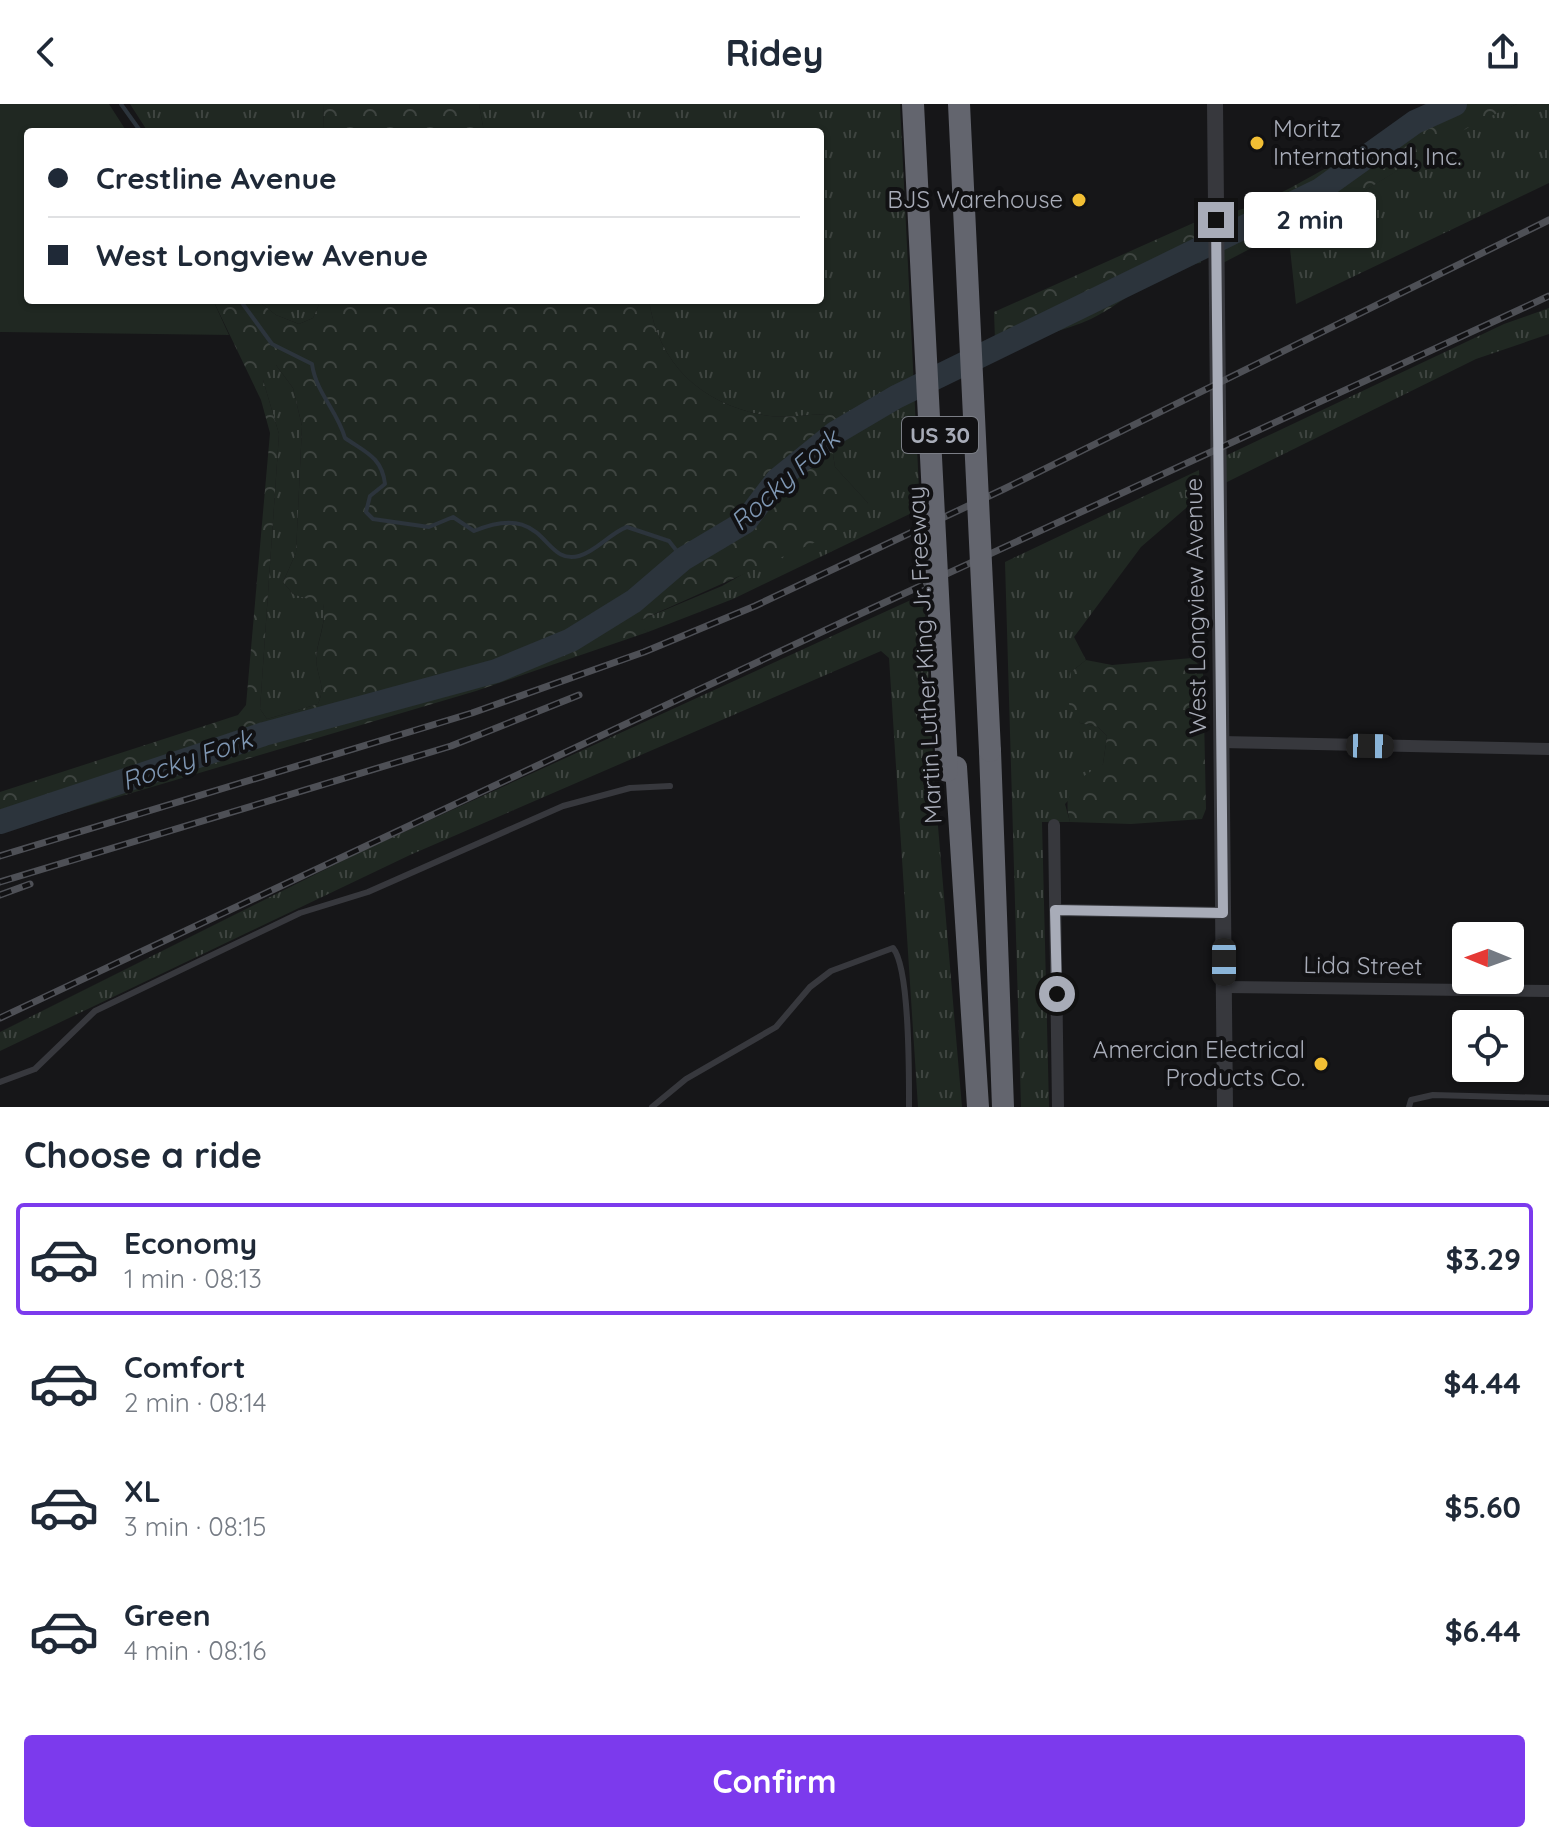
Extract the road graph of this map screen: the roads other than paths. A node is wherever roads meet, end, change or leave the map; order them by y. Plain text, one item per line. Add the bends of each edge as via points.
1 (913, 104) edge
2 (924, 104) edge
3 (959, 104) edge
4 (970, 104) edge
5 (1215, 104) edge
6 (1221, 742) junction
7 (996, 748) junction
8 (1549, 749) edge
9 (952, 769) junction
10 (670, 786) dead end
11 (1054, 825) dead end
12 (1055, 910) junction
13 (1223, 913) junction
14 (1224, 987) junction
15 (1549, 991) edge
16 (0, 1082) edge
17 (1549, 1098) edge
18 (652, 1107) edge
19 (909, 1107) edge
20 (978, 1107) edge
21 (1003, 1107) edge
22 (1058, 1107) edge
23 (1225, 1107) edge
24 (1409, 1107) edge

1 - 9 highway, bridge
2 - 9 highway, Martin Luther King Jr. Freeway / US 30
3 - 7 highway, US 30, bridge
4 - 7 highway
5 - 6 street, West Longview Avenue
6 - 8 street
6 - 13 street, West Longview Avenue
7 - 21 highway, US 30
9 - 20 highway, Martin Luther King Jr. Freeway / US 30
10 - 16 lane via 630,788 563,806 368,892 300,913 95,1011 35,1069
11 - 12 street
12 - 13 street
12 - 22 street
13 - 14 street, West Longview Avenue
14 - 15 street, Lida Street
14 - 23 street, West Longview Avenue
17 - 24 lane via 1433,1095 1411,1100
18 - 19 lane via 686,1079 776,1027 820,978 893,948 903,978

